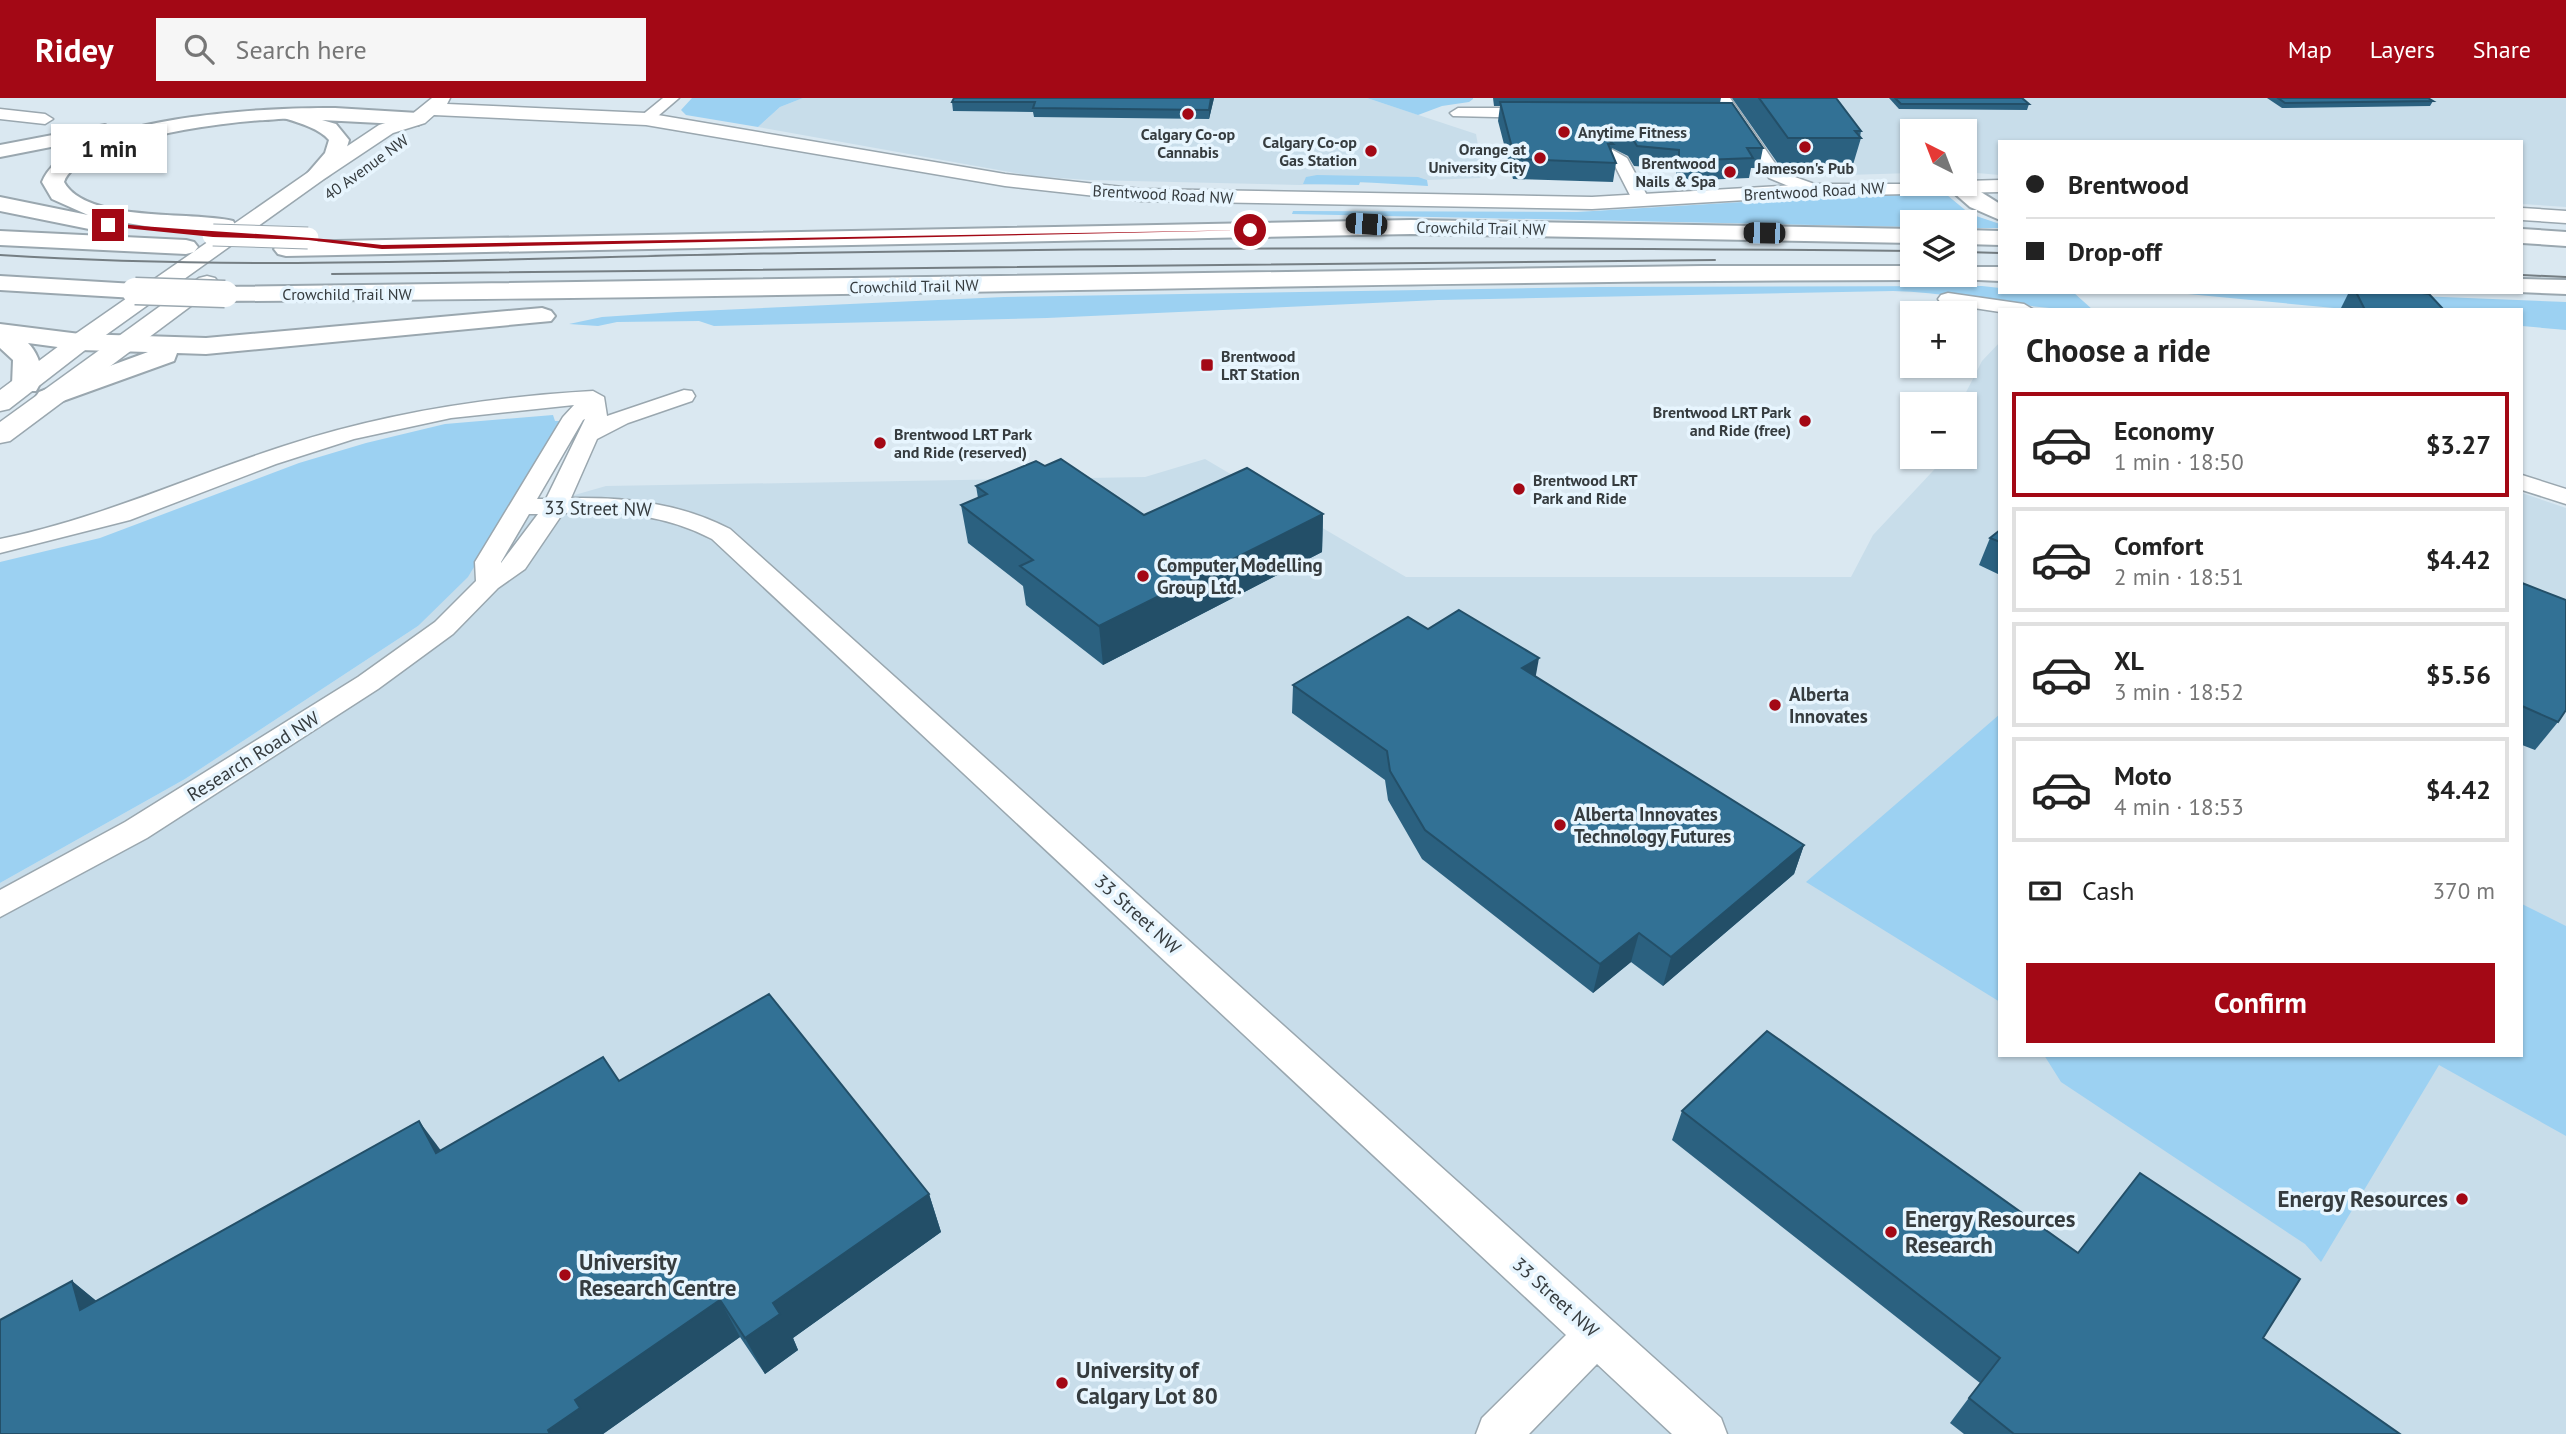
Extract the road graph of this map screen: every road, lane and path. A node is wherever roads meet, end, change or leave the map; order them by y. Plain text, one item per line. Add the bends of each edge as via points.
1 (672, 98) edge
2 (1723, 98) edge
3 (430, 108) edge
4 (1458, 113) dead end
5 (1560, 113) edge
6 (0, 114) edge
7 (289, 116) junction
8 (45, 119) dead end
9 (646, 119) junction
10 (1606, 150) edge
11 (0, 151) edge
12 (317, 175) junction
13 (1978, 186) edge
14 (1998, 186) edge
15 (339, 187) dead end
16 (1900, 188) edge
17 (1814, 190) junction
18 (1970, 196) edge
19 (1641, 201) junction
20 (0, 204) edge
21 (1998, 212) edge
22 (2523, 214) edge
23 (792, 217) dead end
24 (2566, 217) edge
25 (558, 221) dead end
26 (1411, 227) junction
27 (306, 228) junction
28 (211, 236) junction
29 (1900, 236) edge
30 (2523, 236) edge
31 (1977, 237) edge
32 (0, 238) edge
33 (1998, 238) edge
34 (2566, 239) edge
35 (382, 247) junction
36 (2523, 256) edge
37 (242, 258) dead end
38 (2566, 258) edge
39 (1900, 274) edge
40 (1977, 274) edge
41 (1998, 274) edge
42 (0, 283) edge
43 (222, 284) junction
44 (949, 285) junction
45 (2523, 286) edge
46 (2566, 287) edge
47 (1998, 308) edge
48 (1998, 317) edge
49 (0, 334) edge
50 (80, 342) junction
51 (124, 345) junction
52 (206, 346) junction
53 (26, 385) junction
54 (684, 396) dead end
55 (593, 397) junction
56 (49, 398) junction
57 (0, 403) edge
58 (0, 435) edge
59 (587, 436) junction
60 (2523, 482) edge
61 (2566, 497) edge
62 (555, 506) junction
63 (522, 507) junction
64 (0, 546) edge
65 (489, 583) junction
66 (0, 905) edge
67 (1597, 1335) junction
68 (1498, 1434) edge
69 (1705, 1434) edge

1 - 9 street
2 - 17 street via 1727,116 1750,137 1775,175
3 - 7 highway
3 - 9 street, Brentwood Road NW via 491,120 541,116
3 - 11 highway via 229,110
3 - 12 street, 40 Avenue NW via 386,129
3 - 15 street, 40 Avenue NW via 415,131
4 - 5 street
6 - 8 street
7 - 12 highway via 336,133 339,148
7 - 28 highway via 200,122 143,134 77,158 58,172 53,182 56,194 80,206
9 - 19 street, Brentwood Road NW via 1093,191 1300,199
10 - 19 street via 1621,161
12 - 50 street, 40 Avenue NW
13 - 14 street, Brentwood Road NW
16 - 17 street, Brentwood Road NW
17 - 19 street, Brentwood Road NW
18 - 21 highway
20 - 28 highway via 108,225
22 - 24 street
23 - 26 highway via 1272,219
25 - 27 highway
26 - 29 highway, Crowchild Trail NW
26 - 35 highway, Crowchild Trail NW
27 - 28 highway, bridge
27 - 35 highway
27 - 37 street
28 - 32 highway, Crowchild Trail NW
28 - 35 highway, Crowchild Trail NW via 286,249
30 - 34 highway
31 - 33 highway
36 - 38 highway
39 - 44 highway, Crowchild Trail NW
40 - 41 highway
42 - 43 highway, Crowchild Trail NW, bridge via 135,290
43 - 44 highway, Crowchild Trail NW via 499,294
43 - 51 street
44 - 52 highway via 902,294 576,313
45 - 46 highway
47 - 48 street via 1945,304
49 - 50 highway
49 - 53 highway via 26,356
50 - 51 highway
50 - 53 street, 40 Avenue NW
51 - 52 highway
51 - 56 street
52 - 56 highway via 140,363
53 - 57 street, 40 Avenue NW
54 - 59 street via 620,418
55 - 59 street, Research Road NW via 597,415
55 - 63 street via 575,417
55 - 64 street via 478,408 360,431 263,460 93,524
56 - 58 street
59 - 62 street, Research Road NW
60 - 61 street
62 - 63 street, 33 Street NW
62 - 65 street, Research Road NW via 516,564
62 - 67 street, 33 Street NW via 668,510 699,520 721,534
63 - 65 street via 488,562
65 - 66 street, Research Road NW via 444,628 368,683 136,830
67 - 68 street
67 - 69 street, 33 Street NW

